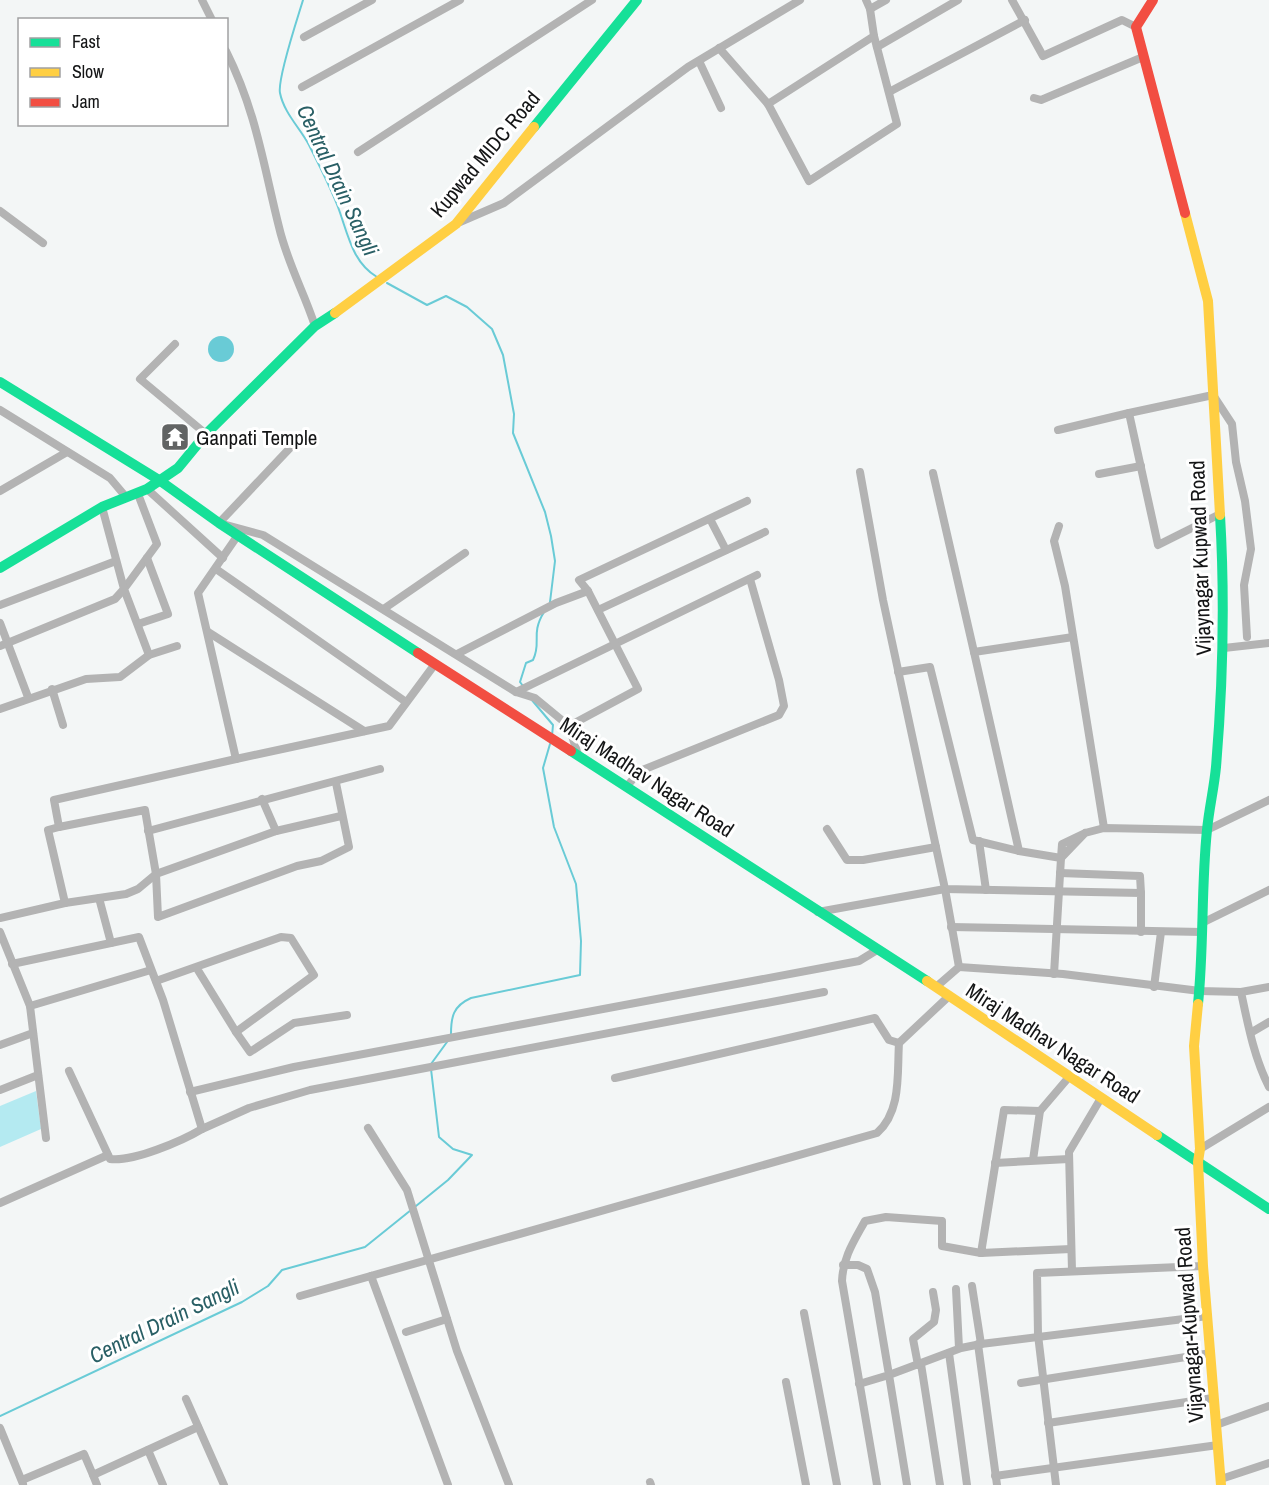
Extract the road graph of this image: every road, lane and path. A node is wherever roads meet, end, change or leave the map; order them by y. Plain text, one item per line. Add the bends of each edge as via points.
1 (202, 0) edge
2 (372, 0) edge
3 (460, 0) edge
4 (592, 0) edge
5 (637, 0) edge
6 (800, 0) edge
7 (866, 0) edge
8 (886, 0) edge
9 (958, 0) edge
10 (1012, 0) edge
11 (1153, 0) edge
12 (870, 9) junction
13 (211, 18) edge
14 (1025, 20) junction
15 (1137, 27) junction
16 (874, 36) junction
17 (304, 37) dead end
18 (877, 47) junction
19 (719, 48) junction
20 (228, 55) edge
21 (1143, 57) junction
22 (699, 61) junction
23 (302, 87) dead end
24 (889, 92) junction
25 (1034, 98) dead end
26 (768, 104) junction
27 (721, 108) dead end
28 (358, 153) dead end
29 (0, 211) edge
30 (456, 224) junction
31 (43, 243) dead end
32 (315, 326) junction
33 (175, 344) dead end
34 (0, 382) edge
35 (1213, 395) junction
36 (0, 410) edge
37 (1129, 413) junction
38 (1058, 430) dead end
39 (206, 434) junction
40 (290, 448) dead end
41 (67, 452) junction
42 (1141, 466) junction
43 (860, 472) dead end
44 (933, 473) dead end
45 (1099, 474) dead end
46 (159, 480) junction
47 (0, 490) edge
48 (143, 491) junction
49 (126, 497) junction
50 (747, 501) dead end
51 (102, 507) junction
52 (1220, 514) junction
53 (710, 519) junction
54 (219, 523) junction
55 (1059, 526) dead end
56 (765, 532) dead end
57 (238, 535) junction
58 (726, 550) junction
59 (465, 553) dead end
60 (147, 558) junction
61 (223, 558) junction
62 (116, 561) junction
63 (0, 568) edge
64 (216, 569) junction
65 (124, 589) junction
66 (588, 591) junction
67 (0, 605) edge
68 (385, 608) junction
69 (598, 610) junction
70 (0, 623) edge
71 (138, 624) junction
72 (208, 632) junction
73 (1073, 637) junction
74 (1247, 637) dead end
75 (1269, 643) edge
76 (3, 644) edge
77 (617, 645) junction
78 (177, 646) dead end
79 (1224, 648) junction
80 (974, 652) junction
81 (457, 654) junction
82 (149, 655) junction
83 (435, 664) junction
84 (898, 672) junction
85 (52, 689) junction
86 (516, 692) junction
87 (28, 697) junction
88 (406, 702) junction
89 (0, 709) edge
90 (63, 725) dead end
91 (569, 726) junction
92 (364, 731) junction
93 (578, 754) junction
94 (237, 759) junction
95 (380, 770) dead end
96 (336, 783) junction
97 (627, 786) junction
98 (262, 799) junction
99 (1269, 800) edge
100 (341, 816) junction
101 (59, 827) junction
102 (1104, 828) junction
103 (827, 829) dead end
104 (1207, 830) junction
105 (148, 831) junction
106 (276, 831) junction
107 (979, 841) junction
108 (936, 847) junction
109 (1018, 851) junction
110 (1061, 858) junction
111 (1060, 873) junction
112 (156, 874) junction
113 (945, 889) junction
114 (986, 890) junction
115 (1269, 890) edge
116 (1058, 891) junction
117 (1141, 894) junction
118 (99, 898) junction
119 (65, 903) junction
120 (818, 912) junction
121 (0, 918) edge
122 (951, 927) junction
123 (1202, 927) junction
124 (1055, 928) junction
125 (0, 932) edge
126 (1140, 932) junction
127 (1161, 932) junction
128 (111, 943) junction
129 (3, 945) edge
130 (877, 950) junction
131 (12, 964) junction
132 (196, 967) junction
133 (959, 967) junction
134 (151, 970) junction
135 (1054, 974) junction
136 (156, 981) junction
137 (936, 987) junction
138 (1154, 987) junction
139 (1269, 987) edge
140 (1200, 991) junction
141 (824, 992) dead end
142 (1240, 992) junction
143 (948, 997) junction
144 (30, 1006) junction
145 (347, 1015) dead end
146 (1269, 1022) edge
147 (236, 1032) junction
148 (1252, 1032) junction
149 (33, 1033) junction
150 (899, 1043) junction
151 (0, 1045) edge
152 (69, 1071) dead end
153 (38, 1075) junction
154 (1069, 1077) junction
155 (615, 1078) dead end
156 (1269, 1087) edge
157 (0, 1090) edge
158 (190, 1092) junction
159 (1101, 1098) junction
160 (1269, 1107) edge
161 (1040, 1111) junction
162 (368, 1128) dead end
163 (202, 1129) junction
164 (46, 1138) dead end
165 (1200, 1149) junction
166 (108, 1155) junction
167 (1069, 1159) junction
168 (1033, 1160) junction
169 (995, 1162) junction
170 (1198, 1162) junction
171 (0, 1203) edge
172 (1269, 1209) edge
173 (1071, 1249) junction
174 (981, 1252) junction
175 (428, 1261) junction
176 (843, 1265) junction
177 (1203, 1266) junction
178 (1072, 1271) junction
179 (371, 1276) junction
180 (972, 1287) dead end
181 (956, 1289) dead end
182 (933, 1292) dead end
183 (300, 1296) dead end
184 (804, 1313) dead end
185 (1208, 1316) junction
186 (447, 1319) junction
187 (406, 1332) dead end
188 (1038, 1335) junction
189 (980, 1344) junction
190 (959, 1348) junction
191 (949, 1353) junction
192 (1211, 1353) junction
193 (920, 1365) junction
194 (889, 1375) junction
195 (1043, 1380) junction
196 (786, 1382) dead end
197 (1021, 1383) dead end
198 (859, 1384) junction
199 (1213, 1398) junction
200 (186, 1399) dead end
201 (1269, 1406) edge
202 (1048, 1423) junction
203 (1216, 1425) junction
204 (198, 1427) junction
205 (0, 1428) edge
206 (1218, 1445) junction
207 (148, 1450) junction
208 (1269, 1462) edge
209 (1053, 1468) junction
210 (93, 1475) junction
211 (995, 1476) junction
212 (1221, 1482) edge
213 (23, 1483) edge
214 (97, 1485) edge
215 (163, 1485) edge
216 (224, 1485) edge
217 (448, 1485) edge
218 (508, 1485) edge
219 (806, 1485) edge
220 (837, 1485) edge
221 (877, 1485) edge
222 (907, 1485) edge
223 (939, 1485) edge
224 (967, 1485) edge
225 (997, 1485) edge
226 (1056, 1485) edge

1 - 13 street
2 - 17 street
3 - 23 street
4 - 28 street
5 - 30 street, Kupwad MIDC Road
6 - 19 street
7 - 12 street
8 - 12 street
9 - 18 street
10 - 14 street
11 - 15 street
12 - 16 street
14 - 15 street via 1043,56 1122,20
14 - 24 street
15 - 21 street, Vijaynagar Kupwad Road
16 - 18 street
16 - 26 street
18 - 24 street
19 - 22 street
19 - 26 street
20 - 32 street via 247,98 291,269
21 - 25 street via 1041,100
21 - 35 street, Vijaynagar Kupwad Road via 1208,301
22 - 27 street
22 - 30 street via 504,203
24 - 26 street via 897,124 809,181
29 - 31 street
30 - 32 street, Kupwad MIDC Road
32 - 39 street, Kupwad MIDC Road
33 - 39 street via 140,379
34 - 46 street, Miraj Madhav Nagar Road
35 - 37 street
35 - 52 street, Vijaynagar Kupwad Road
35 - 74 street via 1232,424 1245,501 1251,549 1244,585
36 - 41 street
37 - 38 street
37 - 42 street
39 - 46 street, Kupwad MIDC Road via 178,468
40 - 54 street
41 - 47 street
41 - 49 street via 110,478
42 - 45 street
42 - 52 street via 1158,545
43 - 84 street
44 - 80 street
46 - 48 street, Kupwad MIDC Road
46 - 54 street, Miraj Madhav Nagar Road
48 - 49 street, Kupwad MIDC Road
48 - 60 street via 157,544
48 - 61 street
49 - 51 street, Kupwad MIDC Road
50 - 53 street
51 - 62 street
51 - 63 street, Kupwad MIDC Road
52 - 79 street, Vijaynagar Kupwad Road
53 - 58 street
53 - 66 street via 579,580
54 - 57 street, Miraj Madhav Nagar Road
54 - 68 street via 263,535
55 - 73 street via 1054,541
56 - 58 street
57 - 61 street
57 - 83 street, Miraj Madhav Nagar Road
58 - 69 street
59 - 68 street
60 - 65 street
60 - 71 street via 168,614
61 - 64 street
62 - 65 street
62 - 67 street
64 - 72 street via 198,593
64 - 88 street
65 - 71 street
65 - 76 street via 115,598
66 - 69 street
66 - 81 street via 556,603
68 - 81 street
69 - 77 street
70 - 76 street
71 - 82 street
72 - 92 street
72 - 94 street
73 - 80 street
73 - 102 street
75 - 79 street
76 - 87 street
77 - 86 street
77 - 91 street via 638,689
77 - 97 street via 753,577 784,706 779,715 640,771
78 - 82 street
79 - 104 street, Vijaynagar Kupwad Road via 1216,768
80 - 109 street
81 - 86 street
82 - 85 street via 120,677 86,679
83 - 88 street
83 - 93 street, Miraj Madhav Nagar Road
84 - 107 street via 930,667 973,840
84 - 108 street
85 - 87 street
85 - 90 street
86 - 91 street via 535,698
87 - 89 street
88 - 92 street via 390,726
91 - 93 street
92 - 94 street
93 - 97 street, Miraj Madhav Nagar Road
94 - 101 street via 54,800
95 - 96 street
96 - 98 street
96 - 100 street
97 - 120 street, Miraj Madhav Nagar Road
98 - 105 street
98 - 106 street
99 - 104 street
100 - 106 street
100 - 112 street via 349,847 321,861 158,917
101 - 105 street via 145,810
101 - 119 street via 48,830
102 - 104 street
102 - 110 street via 1062,844
103 - 108 street via 847,860
104 - 123 street, Vijaynagar Kupwad Road
105 - 112 street
106 - 112 street
107 - 109 street
107 - 114 street
108 - 113 street
109 - 110 street
110 - 111 street
111 - 116 street
111 - 117 street via 1140,876
112 - 118 street via 138,889
113 - 114 street
113 - 120 street
113 - 122 street
114 - 116 street
115 - 123 street
116 - 117 street
116 - 124 street
117 - 126 street
118 - 119 street
118 - 128 street
119 - 121 street
120 - 130 street, Miraj Madhav Nagar Road
122 - 124 street
122 - 133 street
123 - 127 street
123 - 140 street, Vijaynagar Kupwad Road
124 - 126 street
124 - 135 street
125 - 129 street
126 - 127 street
127 - 138 street
128 - 131 street
128 - 134 street via 139,937
129 - 131 street
130 - 137 street, Miraj Madhav Nagar Road
130 - 158 street via 859,961 294,1067
131 - 144 street
132 - 136 street
132 - 147 street
132 - 147 street via 281,937 291,938 314,975
133 - 135 street
133 - 137 street
134 - 136 street
134 - 144 street
135 - 138 street
136 - 158 street
137 - 143 street, Miraj Madhav Nagar Road
138 - 140 street
139 - 142 street
140 - 142 street
140 - 165 street, Vijaynagar Kupwad Road via 1194,1046
141 - 163 street via 309,1090 249,1108
142 - 148 street
143 - 150 street
143 - 154 street, Miraj Madhav Nagar Road
144 - 149 street
145 - 147 street via 294,1023 250,1052
146 - 148 street
148 - 156 street via 1257,1062
149 - 151 street
149 - 153 street
150 - 155 street via 889,1040 875,1018
150 - 175 street via 897,1092 889,1117 877,1132
152 - 166 street
153 - 157 street
153 - 164 street
154 - 159 street, Miraj Madhav Nagar Road
154 - 161 street
158 - 163 street
159 - 167 street via 1069,1152
159 - 170 street, Miraj Madhav Nagar Road
160 - 165 street
161 - 168 street
161 - 169 street via 1004,1110
162 - 175 street via 407,1190
163 - 166 street via 120,1160
165 - 170 street, Vijaynagar Kupwad Road
166 - 171 street
167 - 168 street
167 - 173 street
168 - 169 street
169 - 174 street
170 - 172 street, Miraj Madhav Nagar Road
170 - 177 street, Vijaynagar-Kupwad Road
173 - 174 street
173 - 178 street
174 - 176 street via 942,1246 942,1221 886,1217 865,1221
175 - 179 street
175 - 186 street
176 - 194 street via 858,1264 867,1269 875,1292
176 - 198 street via 842,1281
177 - 178 street
177 - 185 street, Vijaynagar-Kupwad Road
178 - 188 street via 1037,1273
179 - 183 street
179 - 217 street
180 - 189 street
181 - 190 street
182 - 193 street via 934,1322 913,1339
184 - 220 street
185 - 188 street
185 - 192 street, Vijaynagar-Kupwad Road
186 - 187 street
186 - 218 street
188 - 189 street
188 - 195 street
189 - 190 street
189 - 211 street
190 - 191 street
191 - 193 street
191 - 224 street
192 - 195 street
192 - 199 street, Vijaynagar-Kupwad Road
193 - 194 street
193 - 223 street
194 - 198 street
194 - 222 street
195 - 197 street
195 - 202 street
196 - 219 street
198 - 221 street
199 - 202 street
199 - 203 street, Vijaynagar-Kupwad Road
200 - 204 street
201 - 203 street
202 - 209 street
203 - 206 street, Vijaynagar-Kupwad Road
204 - 207 street
204 - 216 street
205 - 213 street
206 - 209 street
206 - 212 street, Vijaynagar-Kupwad Road
207 - 210 street
207 - 215 street
208 - 212 street
209 - 211 street
209 - 226 street
210 - 213 street via 84,1454
210 - 214 street
211 - 225 street

